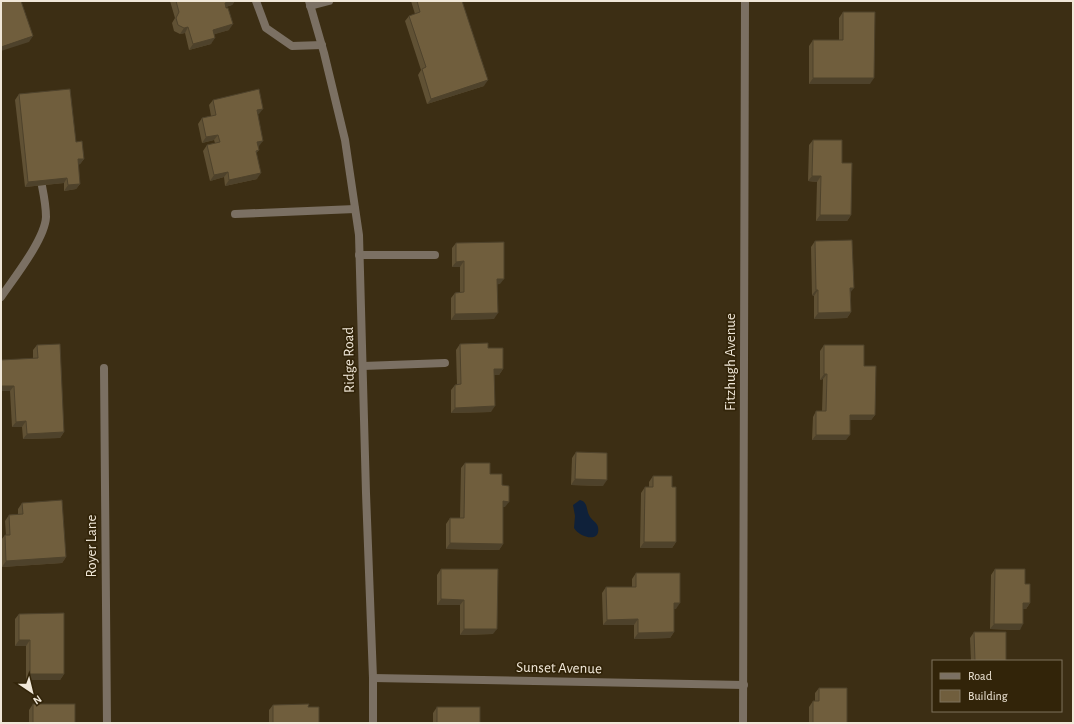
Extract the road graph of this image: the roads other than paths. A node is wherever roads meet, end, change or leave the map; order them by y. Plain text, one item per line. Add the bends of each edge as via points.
1 (256, 1) edge
2 (329, 1) edge
3 (745, 1) edge
4 (309, 4) edge
5 (322, 45) junction
6 (42, 186) edge
7 (355, 209) junction
8 (235, 214) dead end
9 (435, 254) dead end
10 (359, 255) junction
11 (1, 297) edge
12 (445, 363) dead end
13 (363, 366) junction
14 (104, 368) dead end
15 (373, 678) junction
16 (744, 685) junction
17 (107, 723) edge
18 (373, 723) edge
19 (743, 723) edge

1 - 5 street via 266,28 292,46
2 - 4 street
3 - 16 street, Fitzhugh Avenue
4 - 5 street, Ridge Road
5 - 7 street, Ridge Road via 344,140
6 - 11 street via 46,218 44,227 38,241
7 - 8 street
7 - 10 street, Ridge Road
9 - 10 street
10 - 13 street, Ridge Road
12 - 13 street
13 - 15 street, Ridge Road
14 - 17 street, Royer Lane
15 - 16 street, Sunset Avenue
15 - 18 street, Ridge Road
16 - 19 street, Fitzhugh Avenue

